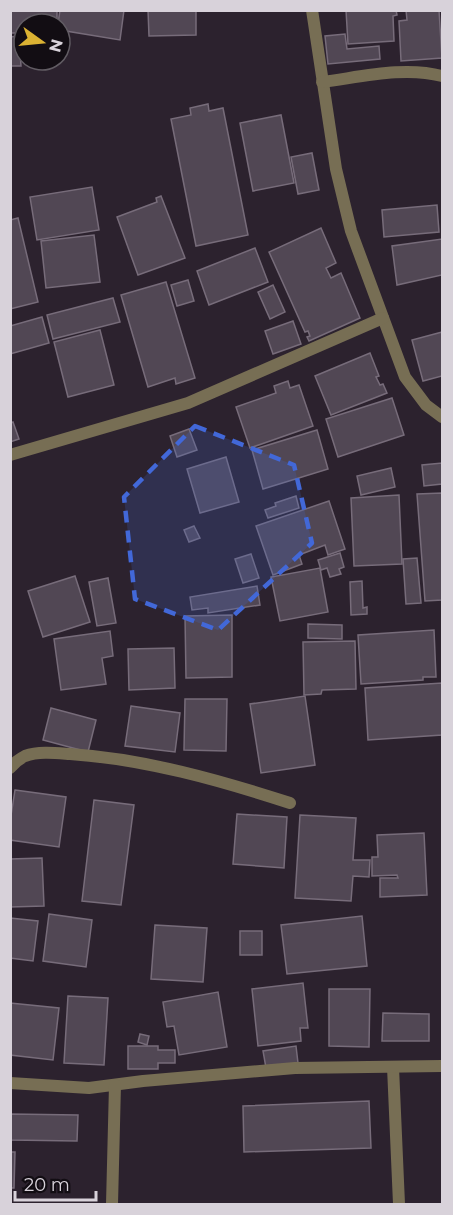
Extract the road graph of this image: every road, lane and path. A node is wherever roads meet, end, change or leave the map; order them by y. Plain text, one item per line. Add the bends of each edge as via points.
1 (312, 10) edge
2 (442, 76) edge
3 (322, 82) junction
4 (383, 318) junction
5 (442, 417) edge
6 (10, 455) edge
7 (10, 768) edge
8 (290, 802) dead end
9 (442, 1066) edge
10 (393, 1067) junction
11 (10, 1083) edge
12 (115, 1085) junction
13 (112, 1204) edge
14 (399, 1204) edge

1 - 3 street
2 - 3 street via 428,72 397,73
3 - 4 street via 351,231
4 - 5 street via 405,377 426,405
4 - 6 street via 188,403
7 - 8 street via 25,756 84,755 228,783
9 - 10 street
10 - 12 street via 295,1068
10 - 14 street
11 - 12 street via 89,1088
12 - 13 street

